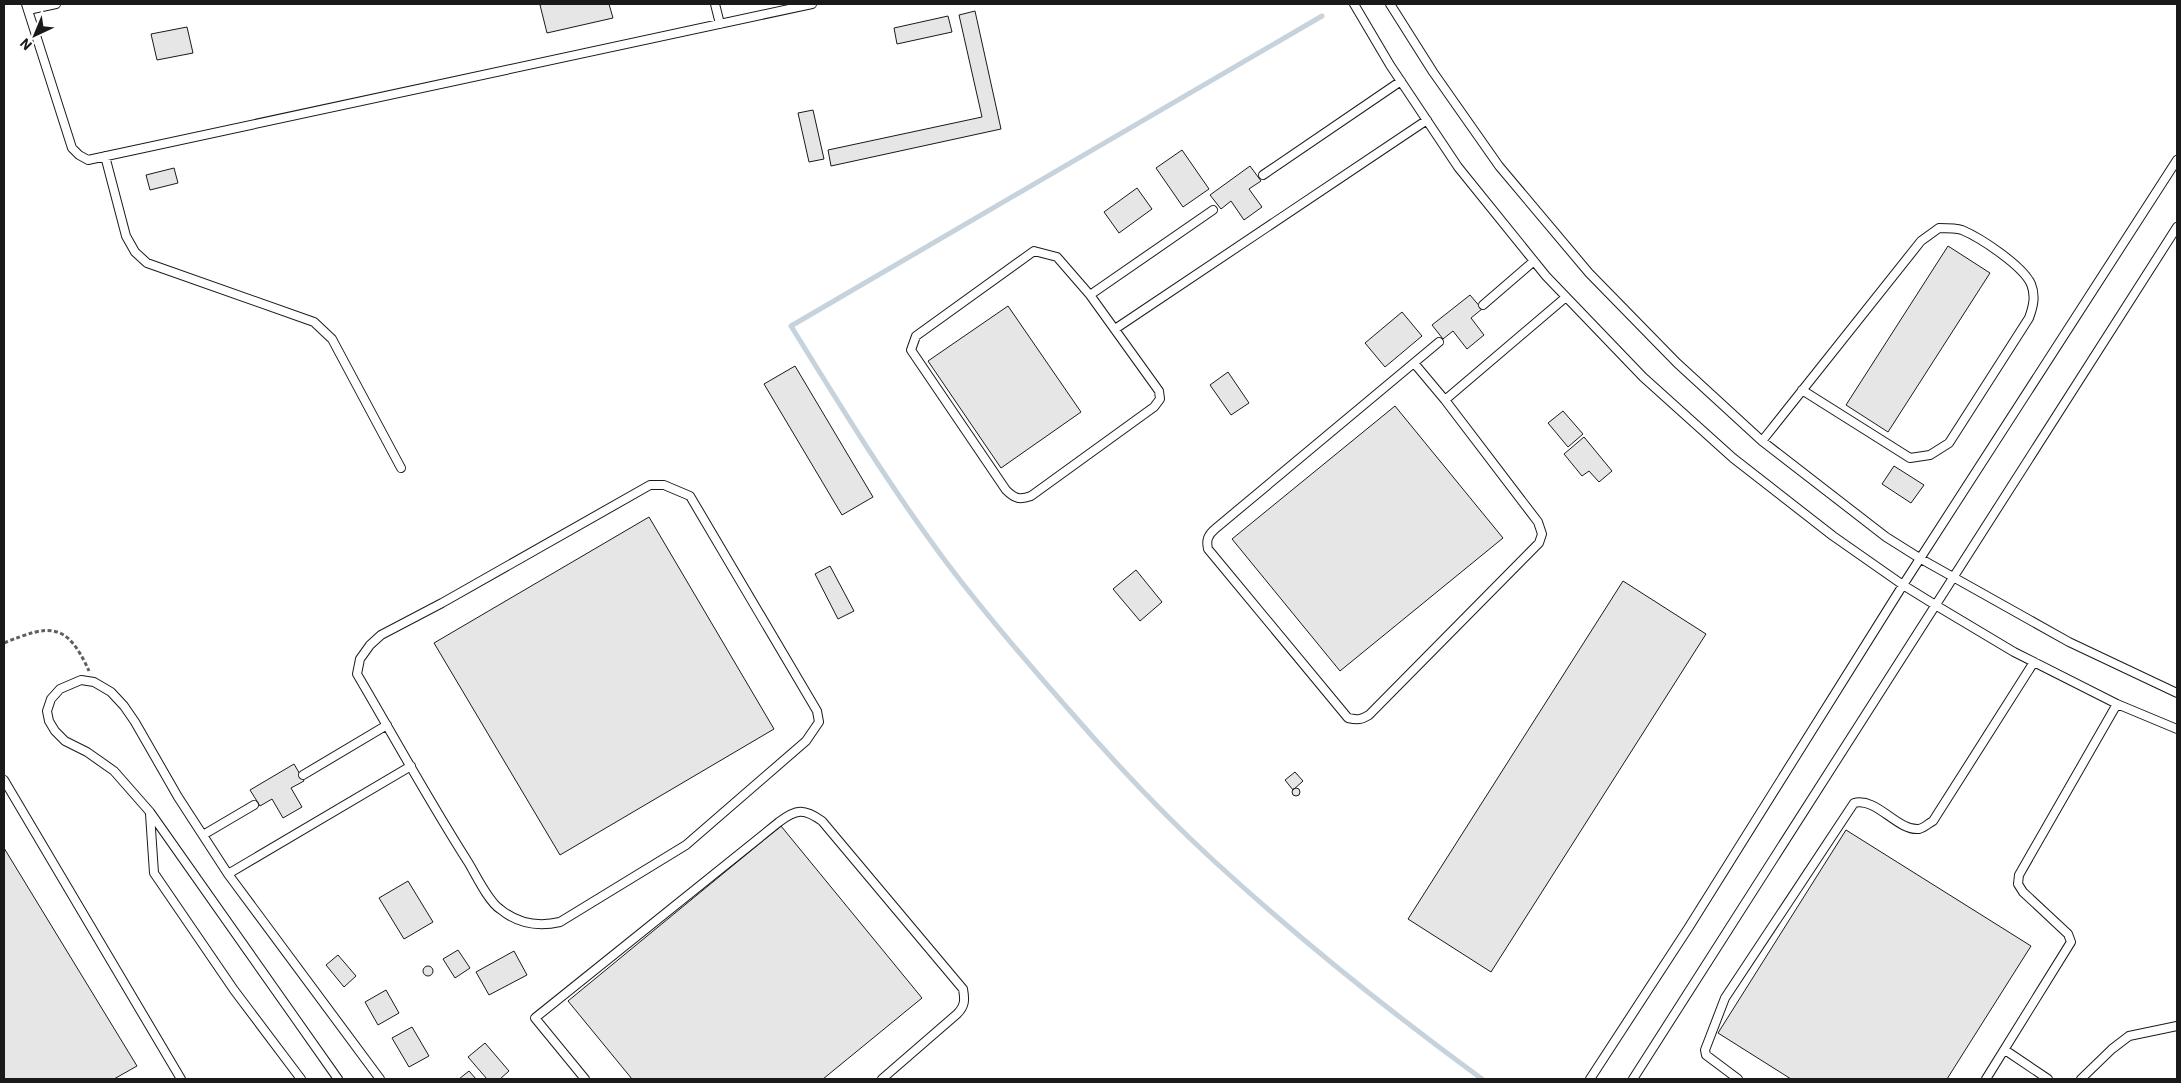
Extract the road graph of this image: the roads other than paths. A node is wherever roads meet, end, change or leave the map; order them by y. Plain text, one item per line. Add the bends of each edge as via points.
1 (56, 4) edge
2 (715, 4) edge
3 (812, 4) edge
4 (1354, 4) edge
5 (1390, 4) edge
6 (27, 7) edge
7 (720, 24) junction
8 (1401, 81) junction
9 (1427, 120) junction
10 (105, 156) junction
11 (2177, 160) edge
12 (1263, 175) dead end
13 (1213, 210) dead end
14 (2177, 227) edge
15 (1534, 261) junction
16 (1090, 295) junction
17 (1566, 297) junction
18 (1483, 305) dead end
19 (1115, 329) junction
20 (1439, 342) dead end
21 (1414, 363) junction
22 (1802, 390) junction
23 (1445, 400) junction
24 (1762, 441) junction
25 (401, 468) dead end
26 (1921, 559) junction
27 (1953, 578) junction
28 (1903, 585) junction
29 (1937, 606) junction
30 (2034, 662) junction
31 (2177, 693) edge
32 (2117, 704) junction
33 (387, 725) junction
34 (2177, 729) edge
35 (411, 766) junction
36 (302, 775) dead end
37 (4, 780) edge
38 (254, 805) dead end
39 (150, 812) junction
40 (203, 835) junction
41 (228, 874) junction
42 (2177, 1026) edge
43 (2005, 1050) junction
44 (181, 1079) edge
45 (301, 1079) edge
46 (338, 1079) edge
47 (380, 1079) edge
48 (585, 1079) edge
49 (882, 1079) edge
50 (1590, 1079) edge
51 (1633, 1079) edge
52 (1738, 1079) edge
53 (1986, 1079) edge
54 (2048, 1079) edge
55 (2081, 1079) edge

1 - 6 lane
2 - 7 lane
3 - 7 lane
4 - 8 lane
5 - 24 lane via 1499,166 1589,273 1677,363
6 - 10 lane via 72,148 88,160
7 - 10 lane
8 - 9 lane
8 - 12 lane
9 - 15 lane via 1458,167
9 - 19 lane
10 - 25 lane via 126,236 135,252 147,263 314,322 323,329 332,339
11 - 26 lane
13 - 16 lane
14 - 27 lane
15 - 17 lane
15 - 18 lane
16 - 19 lane
16 - 19 lane via 1056,257 1034,251 913,341 911,350 1013,497 1031,496 1160,400 1159,391
17 - 23 lane
17 - 28 lane via 1642,377 1733,458 1833,536
20 - 21 lane
21 - 23 lane
21 - 23 lane via 1215,529 1207,542 1208,549 1348,718 1363,719 1369,715 1539,544 1542,534 1538,522
22 - 22 lane via 1921,241 1939,228 1961,230 2009,259 2024,272 2032,286 2034,303 2029,318 1948,443 1930,455 1910,458
22 - 24 lane
24 - 26 lane via 1886,537
26 - 27 lane
26 - 28 lane
27 - 29 lane
27 - 31 lane via 2069,642
28 - 29 lane
28 - 50 lane
29 - 30 lane
29 - 51 lane
30 - 32 lane
30 - 52 lane via 1933,821 1921,829 1911,828 1864,801 1854,803 1725,998 1705,1050 1706,1055
32 - 34 lane
32 - 43 lane via 2019,875 2018,884 2023,892 2068,934 2071,942
33 - 35 lane
33 - 35 lane via 357,674 360,659 381,635 650,485 664,484 690,496 817,711 819,722 806,741 686,845 560,922 544,926 511,918 497,908
33 - 36 lane
35 - 41 lane
37 - 44 lane
38 - 40 lane
39 - 40 lane via 114,771 65,741 55,731 47,711 51,699 60,689 81,680 94,682 111,692 132,717
39 - 45 lane via 154,873 234,990
39 - 46 lane
40 - 41 lane
41 - 47 lane
42 - 55 lane via 2129,1036
43 - 53 lane
43 - 54 lane
48 - 49 lane via 536,1018 778,822 800,811 812,814 822,822 963,989 965,1000 958,1014

